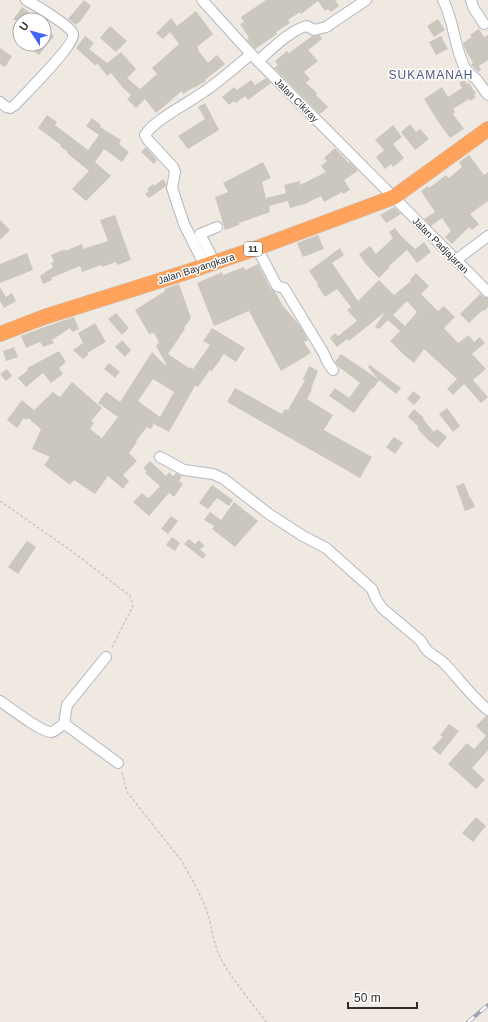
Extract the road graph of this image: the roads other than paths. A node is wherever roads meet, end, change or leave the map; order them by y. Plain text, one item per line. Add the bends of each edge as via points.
1 (26, 0) edge
2 (202, 0) edge
3 (366, 0) edge
4 (443, 0) edge
5 (471, 0) edge
6 (484, 24) dead end
7 (254, 58) junction
8 (488, 95) edge
9 (0, 102) edge
10 (488, 129) edge
11 (394, 198) junction
12 (217, 227) dead end
13 (488, 236) edge
14 (257, 248) junction
15 (456, 260) junction
16 (210, 264) junction
17 (488, 292) edge
18 (0, 334) edge
19 (333, 370) dead end
20 (160, 457) dead end
21 (106, 657) road end
22 (2, 706) edge
23 (488, 710) edge
24 (64, 724) junction
25 (118, 763) road end

1 - 9 street via 70,30 73,40 15,105 10,108
2 - 7 street, Jalan Cikiray
3 - 7 street via 326,27 314,30 307,26 301,28
4 - 8 street via 463,64
5 - 6 street
7 - 11 street, Jalan Cikiray
7 - 16 street via 173,112 145,135 173,167 175,172 172,188 184,224
10 - 11 highway, Jalan Bayangkara / 11
11 - 14 highway, Jalan Bayangkara / 11
11 - 15 street, Jalan Padjajaran
12 - 16 street via 200,234
13 - 15 street
14 - 16 highway, Jalan Bayangkara / 11
14 - 19 street via 277,286 284,288
15 - 17 street, Jalan Padjajaran
16 - 18 highway, Jalan Bayangkara / 11 via 44,317
20 - 23 street via 184,470 213,474 224,479 269,514 326,548 372,590 382,608 444,663
21 - 24 street via 67,705
22 - 24 street via 48,731 52,732
24 - 25 street

